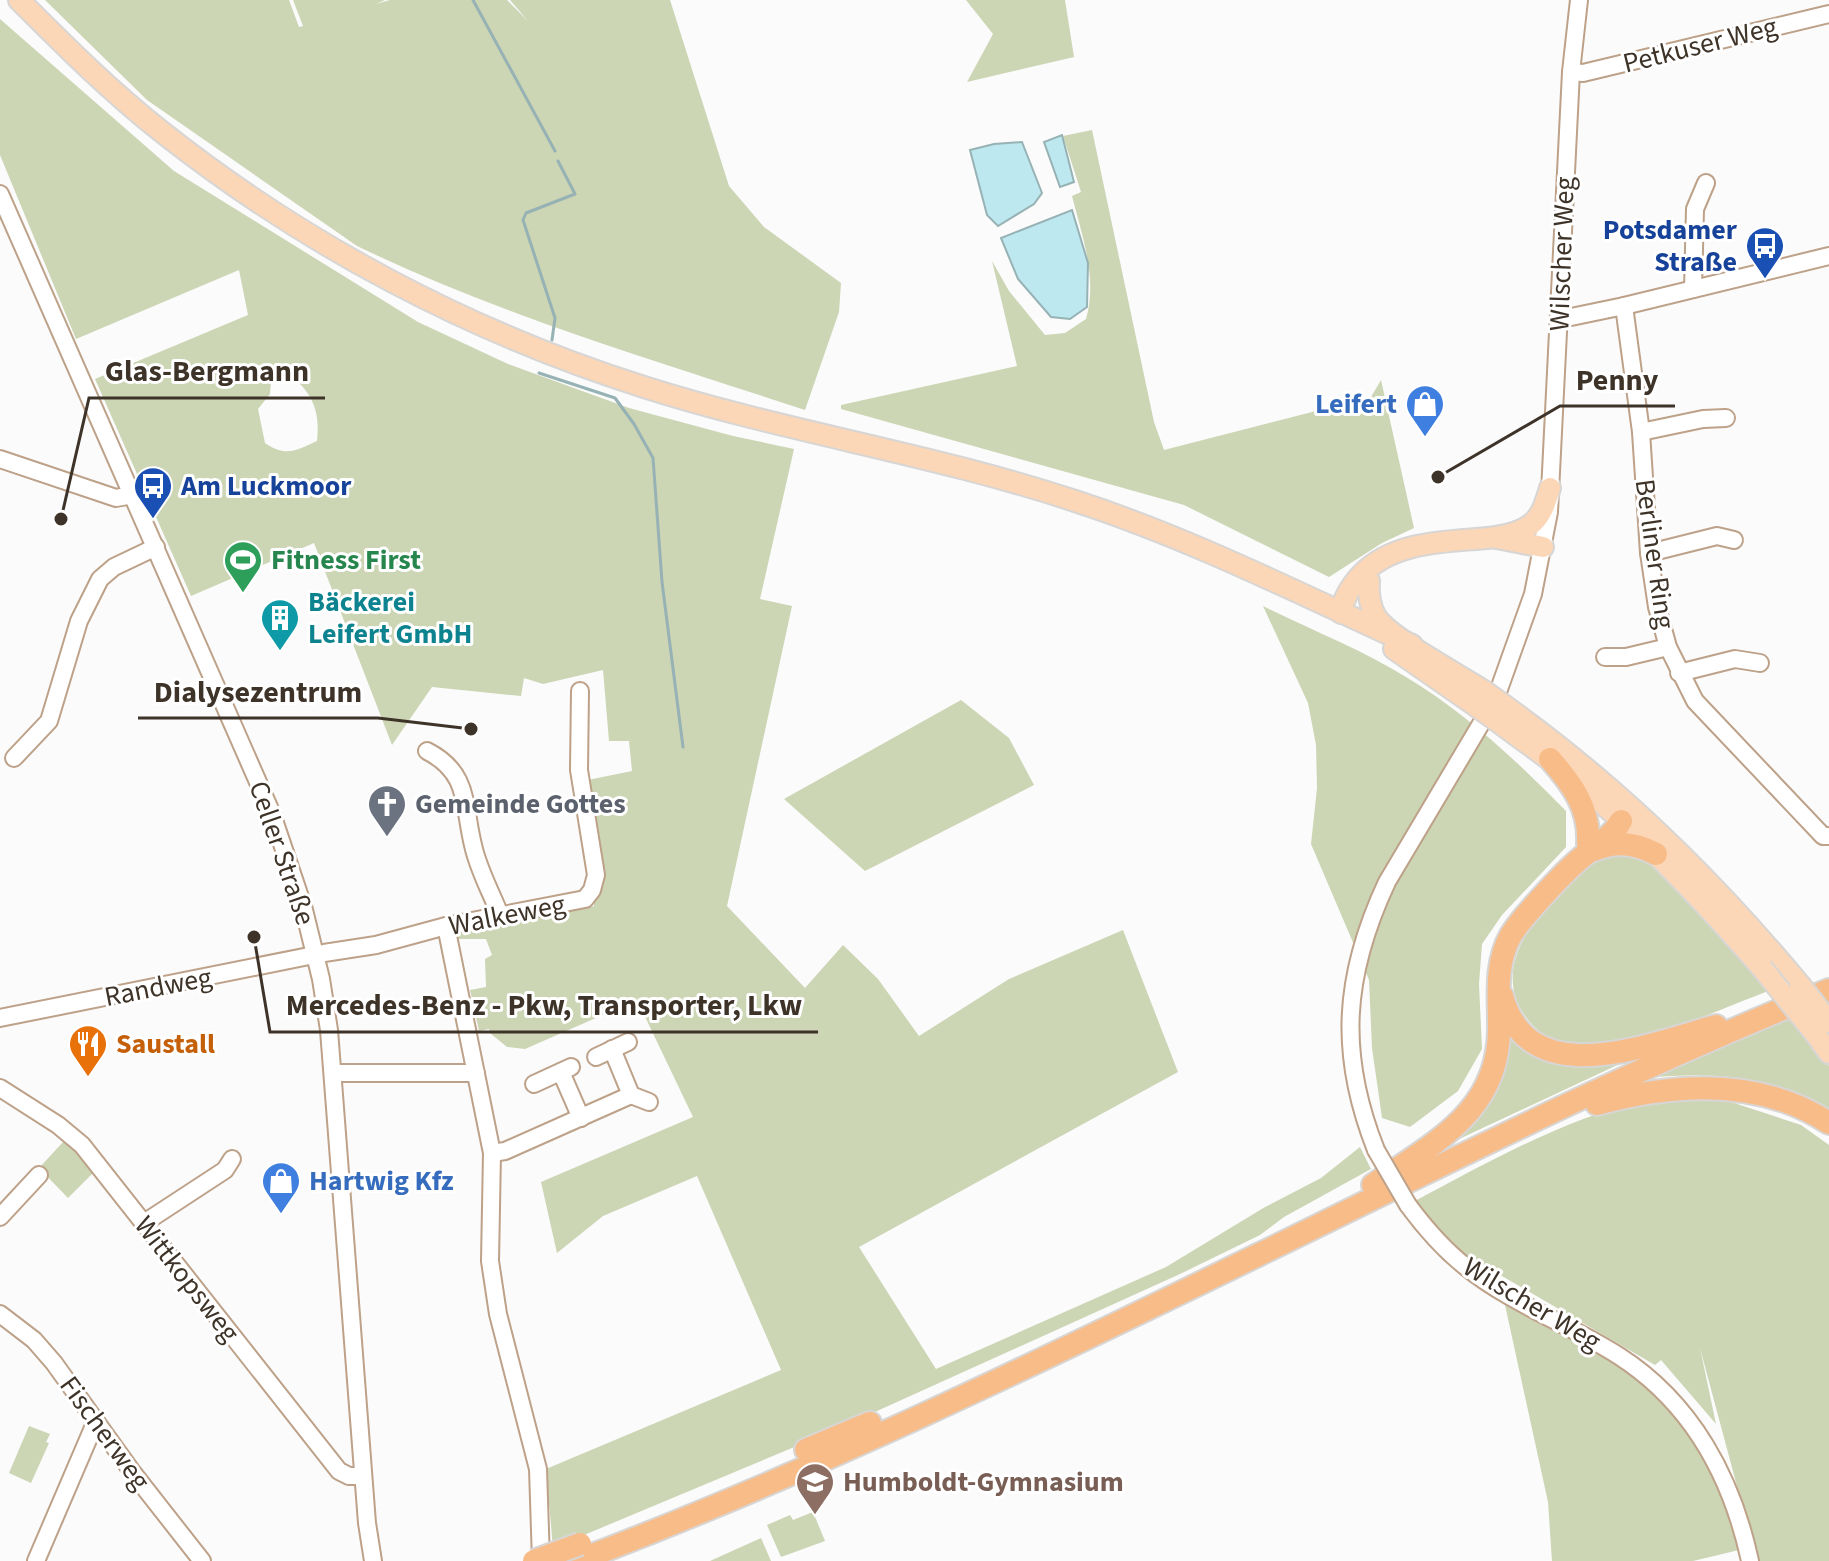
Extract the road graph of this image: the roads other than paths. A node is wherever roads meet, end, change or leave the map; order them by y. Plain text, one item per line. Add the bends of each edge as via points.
1 (19, 0) edge
2 (1579, 0) edge
3 (1829, 14) edge
4 (1571, 72) junction
5 (1706, 183) dead end
6 (0, 194) edge
7 (1829, 256) edge
8 (1693, 289) junction
9 (1624, 306) junction
10 (1559, 317) junction
11 (1726, 418) dead end
12 (1641, 432) junction
13 (0, 459) edge
14 (1550, 488) junction
15 (124, 497) junction
16 (1503, 535) junction
17 (1734, 540) dead end
18 (1544, 542) junction
19 (156, 547) junction
20 (1649, 553) junction
21 (1362, 581) junction
22 (1303, 594) junction
23 (1341, 613) junction
24 (1412, 645) junction
25 (1668, 647) junction
26 (1605, 657) dead end
27 (1760, 663) dead end
28 (1679, 673) junction
29 (580, 691) dead end
30 (1490, 706) junction
31 (427, 751) dead end
32 (14, 758) dead end
33 (1550, 759) junction
34 (1620, 812) junction
35 (1829, 836) edge
36 (1587, 850) junction
37 (1656, 854) junction
38 (500, 915) junction
39 (446, 926) junction
40 (315, 955) junction
41 (1771, 964) junction
42 (1499, 977) junction
43 (1827, 989) edge
44 (0, 1018) edge
45 (1717, 1026) junction
46 (1825, 1037) edge
47 (628, 1042) dead end
48 (612, 1049) junction
49 (596, 1057) dead end
50 (333, 1073) junction
51 (476, 1073) junction
52 (534, 1084) dead end
53 (0, 1088) edge
54 (631, 1095) junction
55 (649, 1102) dead end
56 (581, 1118) junction
57 (1829, 1123) edge
58 (1519, 1128) junction
59 (492, 1153) junction
60 (232, 1159) dead end
61 (39, 1175) dead end
62 (1365, 1190) junction
63 (3, 1208) edge
64 (144, 1223) junction
65 (0, 1314) edge
66 (96, 1421) junction
67 (865, 1433) junction
68 (363, 1476) junction
69 (581, 1554) edge
70 (36, 1561) edge
71 (202, 1561) edge
72 (373, 1561) edge
73 (534, 1561) edge
74 (541, 1561) edge
75 (1750, 1561) edge

1 - 22 main road via 90,71 245,193 328,246 454,313 644,387 1072,500 1185,541
2 - 4 street, Wilscher Weg
3 - 4 street, Petkuser Weg
4 - 10 street, Wilscher Weg
5 - 8 street via 1695,209
6 - 15 street, Celler Straße
7 - 8 street
8 - 9 street
9 - 10 street
9 - 12 street, Berliner Ring
10 - 14 street, Wilscher Weg
11 - 12 street
12 - 20 street, Berliner Ring
13 - 15 street
14 - 16 main road via 1537,518
14 - 18 street, Wilscher Weg
15 - 19 street, Celler Straße
16 - 18 main road
16 - 21 main road via 1394,552 1373,564
17 - 20 street via 1717,536
18 - 30 street, Wilscher Weg via 1533,594
19 - 32 street via 100,579 79,621 49,721
19 - 40 street, Celler Straße via 272,814
20 - 25 street, Berliner Ring
21 - 22 main road
21 - 23 main road via 1345,597
21 - 24 main road via 1378,620
22 - 23 main road
23 - 24 main road
23 - 30 main road
24 - 30 main road
25 - 26 street
25 - 28 street, Berliner Ring
27 - 28 street via 1735,659
28 - 35 street, Berliner Ring via 1695,701 1823,836
29 - 38 street, Walkeweg via 579,770 596,875 592,890 585,899
30 - 33 main road
30 - 34 main road
30 - 75 street, Wilscher Weg, bridge via 1371,917 1351,1005 1351,1055 1359,1104 1376,1150 1408,1205 1439,1243 1501,1291 1620,1357 1668,1396 1723,1475
31 - 38 street via 444,759 462,785 473,845
33 - 34 main road
33 - 36 highway via 1584,807
34 - 36 highway
34 - 37 main road
34 - 41 main road via 1647,821 1716,889
36 - 37 highway via 1621,843
36 - 42 highway via 1513,933
37 - 41 main road
38 - 39 street, Walkeweg
39 - 40 street, Walkeweg
39 - 51 street
40 - 44 street, Randweg
40 - 50 street, Celler Straße
41 - 46 main road, bridge
42 - 45 highway via 1504,1002 1517,1025 1538,1044 1562,1054 1608,1055
42 - 62 highway via 1498,1052 1484,1093 1456,1127
43 - 45 highway
43 - 58 highway
45 - 62 highway
47 - 48 street
48 - 49 street
48 - 54 street
50 - 51 street
50 - 68 street, Celler Straße
51 - 59 street
52 - 56 street via 566,1069
53 - 64 street, Wittkopsweg via 82,1145
54 - 55 street
54 - 56 street
56 - 59 street
57 - 58 highway via 1760,1094 1692,1087 1622,1097
58 - 67 highway
59 - 74 street via 490,1261 498,1314 538,1469
60 - 64 street via 225,1170
61 - 63 street
62 - 67 highway
64 - 68 street, Wittkopsweg via 339,1471
65 - 66 street, Fischerweg via 34,1340
66 - 70 street
66 - 71 street, Fischerweg
67 - 69 highway
68 - 72 street, Celler Straße
69 - 73 highway, bridge

